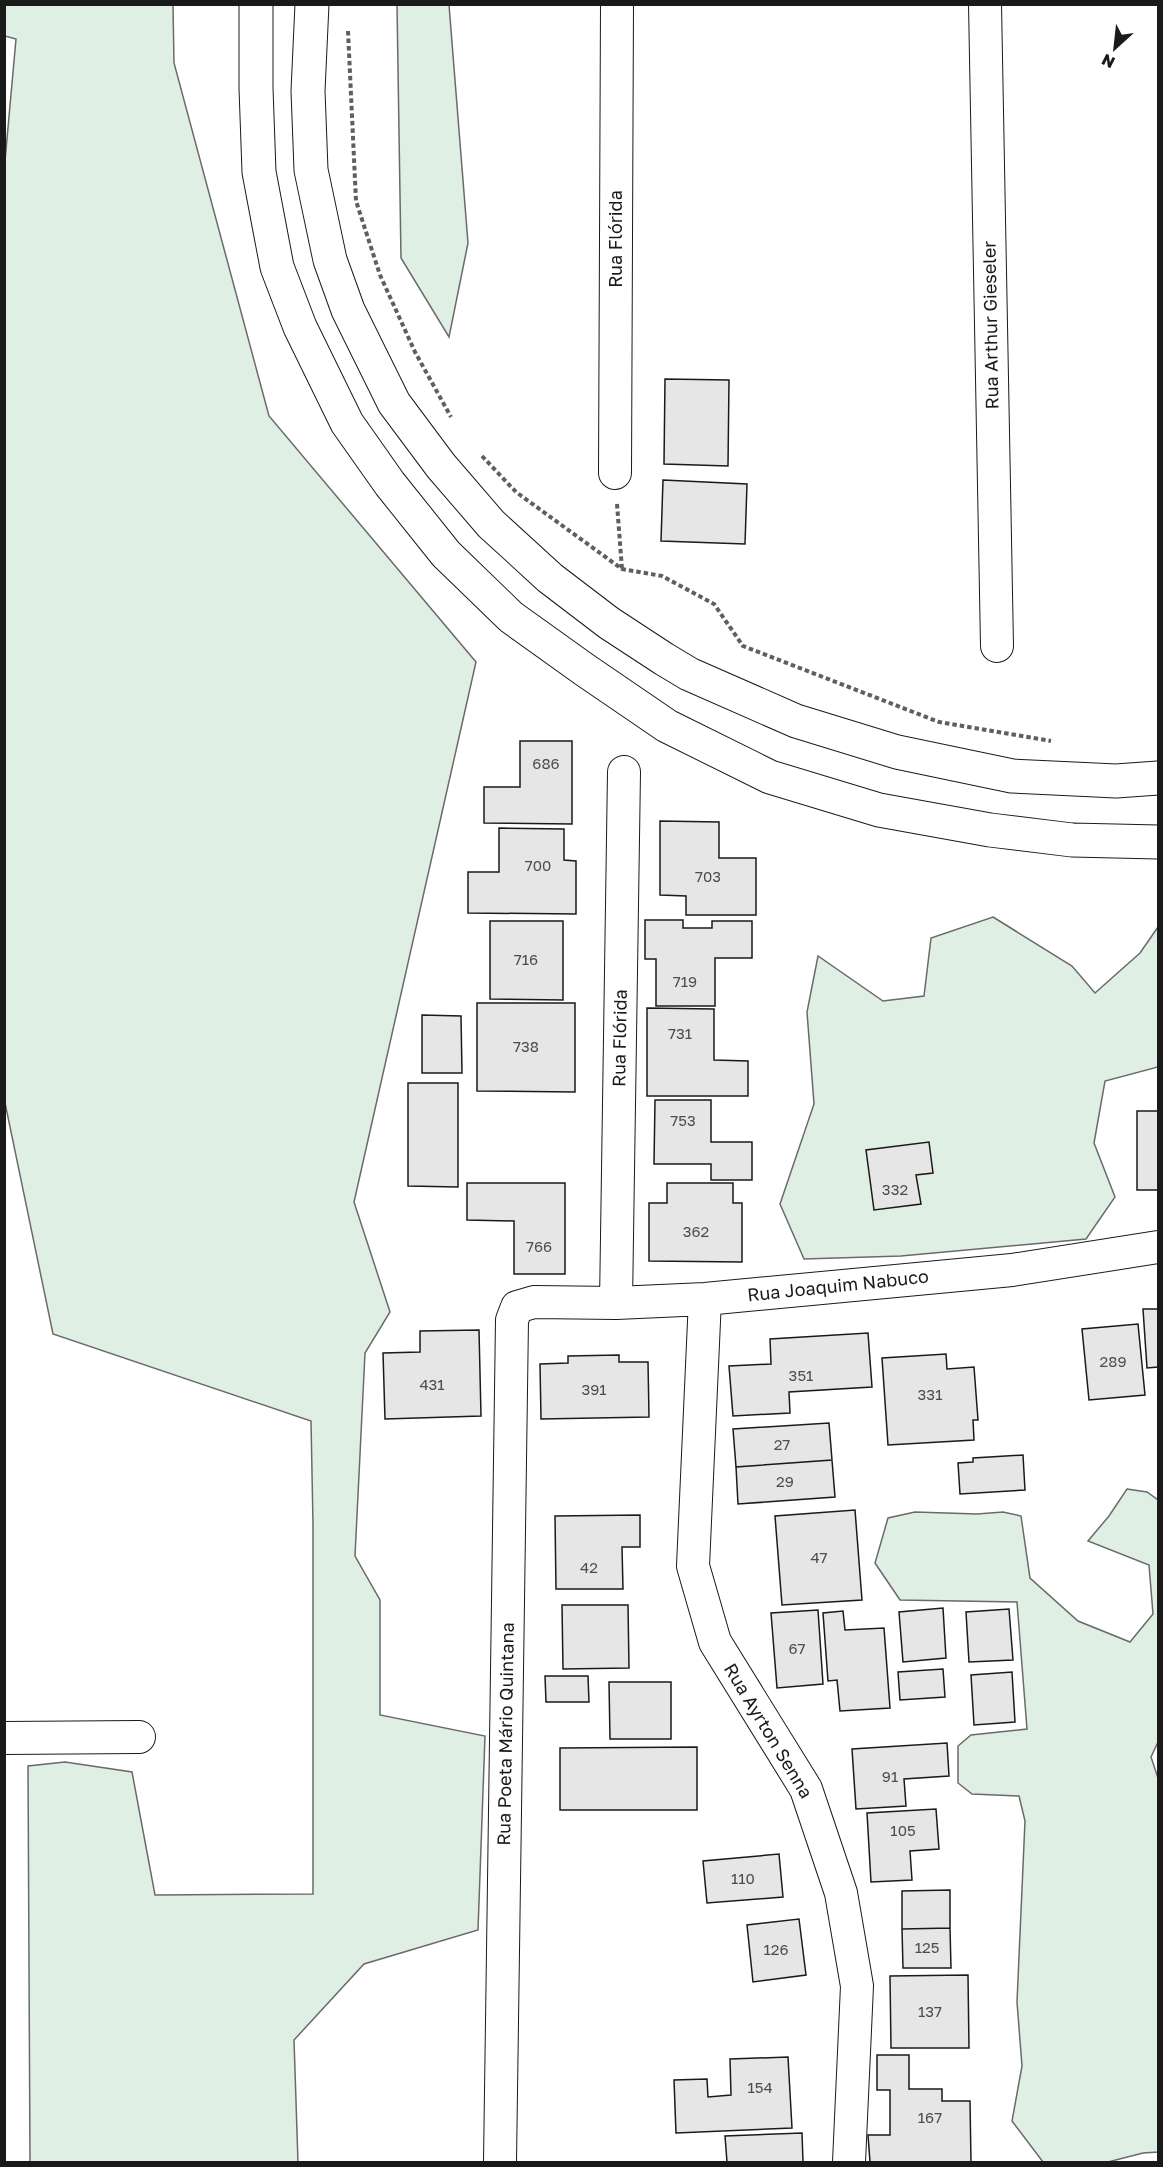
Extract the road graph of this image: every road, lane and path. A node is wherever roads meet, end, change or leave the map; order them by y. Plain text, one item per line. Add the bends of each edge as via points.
1 (256, 4) edge
2 (312, 4) edge
3 (617, 4) edge
4 (985, 4) edge
5 (615, 473) joint
6 (622, 569) dead end
7 (997, 646) dead end
8 (624, 772) dead end
9 (1158, 778) edge
10 (1158, 842) edge
11 (1158, 1247) edge
12 (705, 1299) junction
13 (616, 1303) junction
14 (517, 1308) joint
15 (4, 1737) edge
16 (139, 1737) dead end
17 (500, 2163) edge
18 (849, 2163) edge

1 - 10 main road via 260,172 277,267 300,327 347,423 390,484 446,554 512,617 668,726 770,777 879,810 990,830 1071,840
2 - 9 main road via 308,91 311,170 330,260 348,310 394,403 490,524 550,578 664,659 796,721 897,752 1012,776 1116,781
3 - 5 street, Rua Flórida
4 - 7 street, Rua Arthur Gieseler
5 - 6 path
8 - 13 street, Rua Flórida
11 - 12 street, Rua Joaquim Nabuco via 1012,1269
12 - 13 street, Rua Joaquim Nabuco
12 - 18 street, Rua Ayrton Senna via 693,1566 715,1642 806,1789 841,1893 857,1986
13 - 14 street, Rua Joaquim Nabuco via 534,1302
14 - 17 street, Rua Poeta Mário Quintana via 512,1320
15 - 16 street

